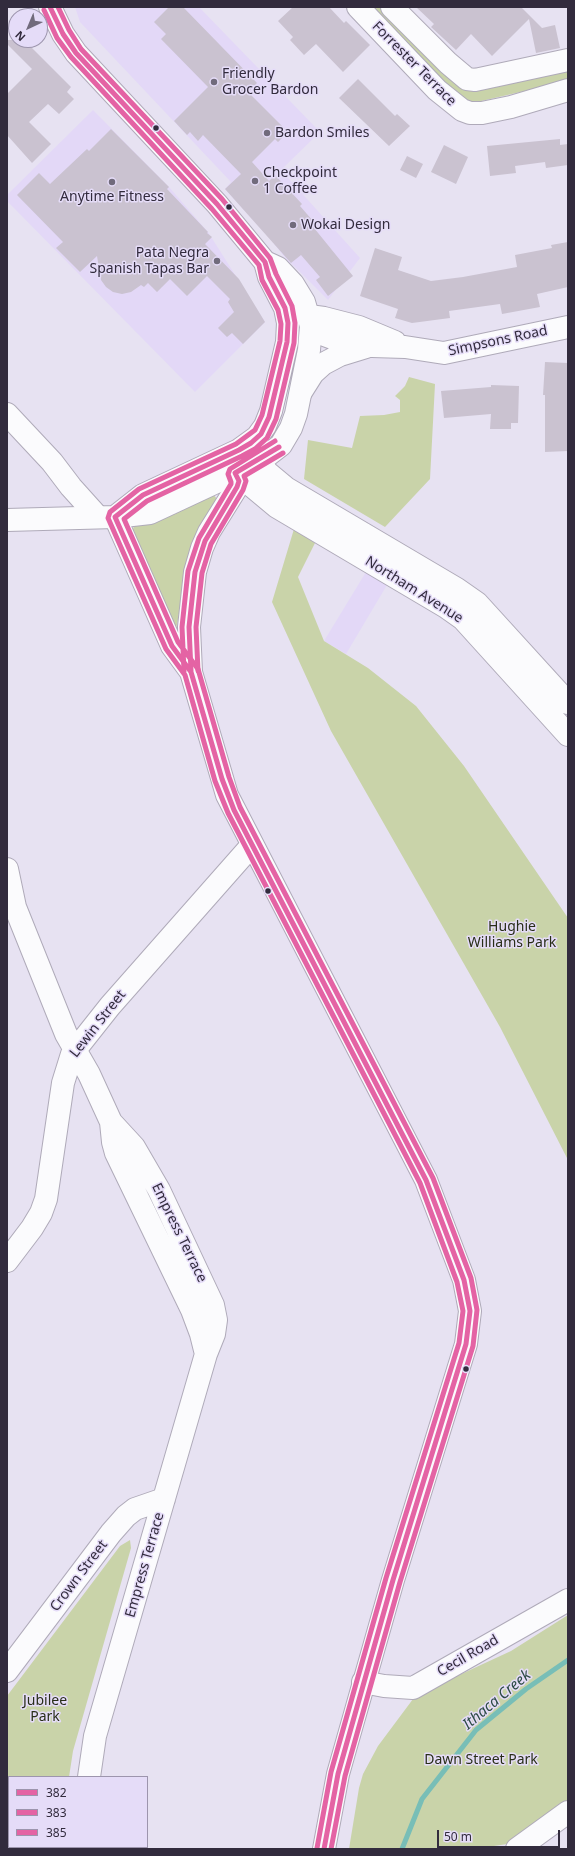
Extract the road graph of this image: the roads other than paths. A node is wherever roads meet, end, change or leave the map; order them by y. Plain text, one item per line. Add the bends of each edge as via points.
1 (50, 7) edge
2 (358, 7) edge
3 (392, 7) edge
4 (568, 60) edge
5 (568, 90) edge
6 (265, 262) junction
7 (287, 317) junction
8 (310, 323) junction
9 (568, 327) edge
10 (372, 346) junction
11 (405, 347) junction
12 (301, 392) junction
13 (7, 414) edge
14 (243, 464) junction
15 (106, 517) junction
16 (7, 520) edge
17 (191, 672) junction
18 (568, 703) edge
19 (568, 736) edge
20 (252, 845) junction
21 (7, 868) edge
22 (11, 901) edge
23 (75, 1050) junction
24 (7, 1261) edge
25 (164, 1498) junction
26 (568, 1600) edge
27 (7, 1671) edge
28 (363, 1682) junction
29 (89, 1776) edge
30 (568, 1812) edge
31 (324, 1849) edge
32 (517, 1849) edge

1 - 6 main road via 76,53 217,204
2 - 5 main road, Forrester Terrace via 437,90 462,110 482,113
3 - 4 main road, Forrester Terrace via 467,79 476,80
6 - 7 main road
6 - 8 main road via 278,268 293,284 300,294
7 - 8 main road
7 - 14 main road via 287,342 269,417
8 - 10 main road, Simpsons Road via 335,339
8 - 11 main road, Simpsons Road via 324,318 359,326
8 - 12 main road
9 - 11 main road, Simpsons Road via 444,353
10 - 11 main road, Simpsons Road
10 - 12 main road via 340,355 323,364 310,376
12 - 14 main road via 296,414 286,438 277,448
13 - 15 main road via 48,457 70,487
14 - 15 main road via 143,495
14 - 17 main road via 237,487 209,532 195,572 189,627
14 - 18 main road, Northam Avenue via 268,473 286,488 477,603
14 - 19 main road, Northam Avenue via 253,487 277,507 462,619
15 - 16 main road
15 - 17 main road via 172,646
17 - 20 main road via 227,795
20 - 23 main road, Lewin Street via 110,1006
20 - 28 main road via 426,1180 464,1280 470,1311 466,1344
21 - 22 main road, Empress Terrace
22 - 23 main road, Empress Terrace
23 - 24 main road, Lewin Street via 64,1078 49,1183 41,1213
23 - 25 main road, Empress Terrace via 111,1122 134,1146 166,1205 216,1315 216,1324
25 - 27 main road, Crown Street via 136,1509 126,1516
25 - 29 main road, Empress Terrace via 95,1736
26 - 28 main road, Cecil Road via 413,1688
28 - 31 main road via 338,1774
30 - 32 main road

